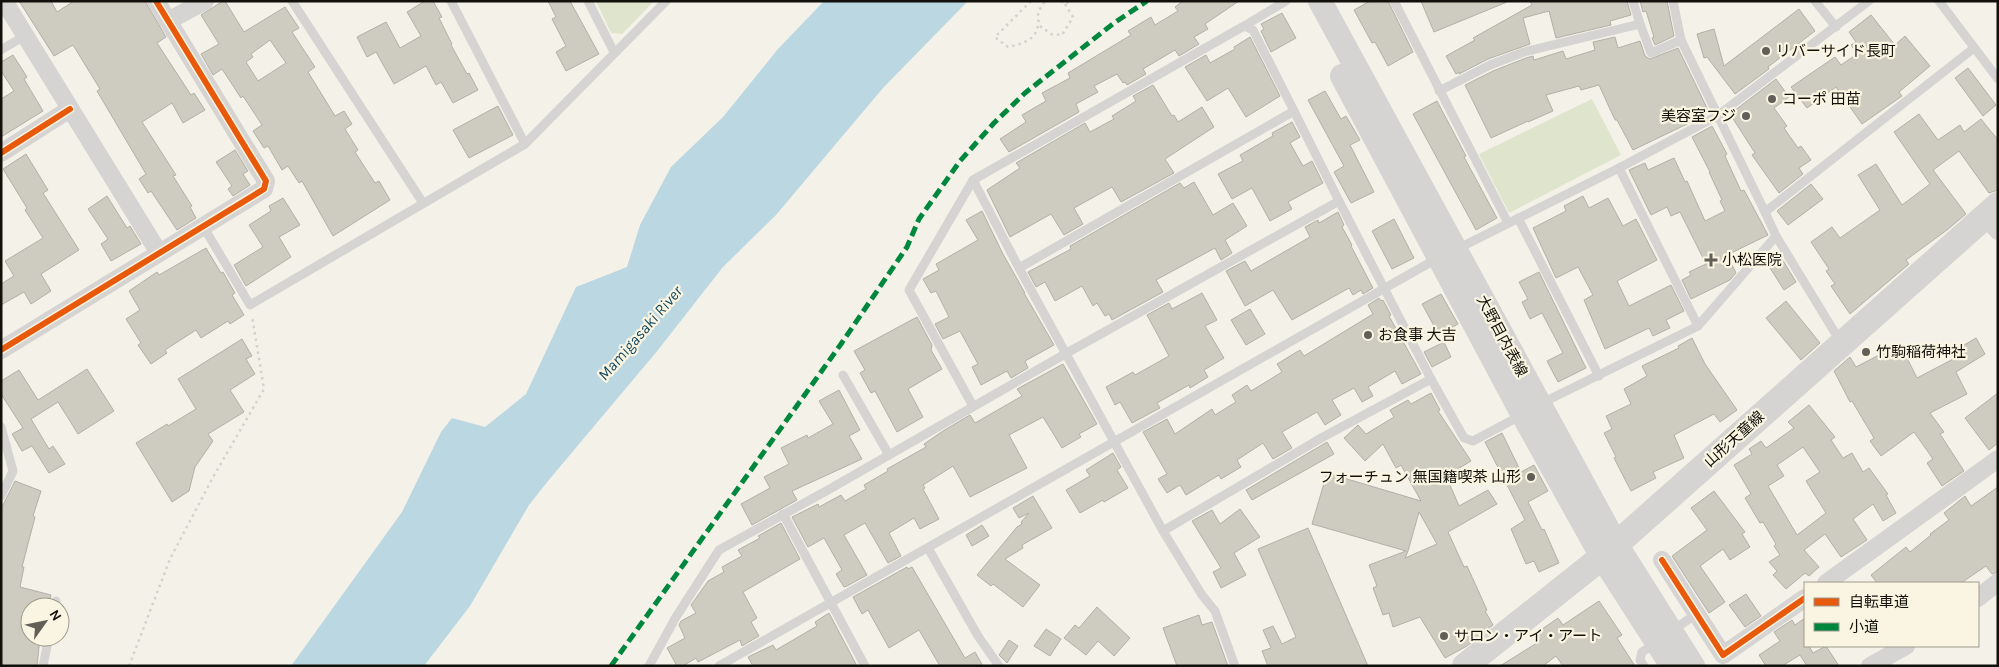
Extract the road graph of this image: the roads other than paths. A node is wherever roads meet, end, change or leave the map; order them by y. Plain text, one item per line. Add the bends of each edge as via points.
1 (4, 1) edge
2 (156, 1) edge
3 (205, 1) edge
4 (292, 1) edge
5 (451, 1) edge
6 (588, 1) edge
7 (666, 1) edge
8 (1286, 1) edge
9 (1303, 1) edge
10 (1320, 1) edge
11 (1394, 1) edge
12 (1633, 1) edge
13 (1673, 1) edge
14 (1815, 1) edge
15 (1869, 1) edge
16 (1940, 1) edge
17 (168, 21) junction
18 (1640, 24) junction
19 (1244, 26) junction
20 (1836, 27) junction
21 (26, 35) junction
22 (1681, 40) junction
23 (1974, 48) junction
24 (1, 50) edge
25 (614, 52) junction
26 (1998, 78) edge
27 (1440, 90) junction
28 (70, 109) junction
29 (1294, 111) junction
30 (1717, 116) junction
31 (525, 144) junction
32 (1, 153) edge
33 (1619, 168) junction
34 (973, 180) junction
35 (1339, 201) junction
36 (422, 203) junction
37 (1765, 212) junction
38 (1993, 217) edge
39 (1518, 218) junction
40 (1508, 223) junction
41 (203, 226) junction
42 (1776, 236) junction
43 (158, 253) junction
44 (1446, 254) junction
45 (1020, 268) junction
46 (1383, 288) junction
47 (1698, 326) junction
48 (1842, 344) junction
49 (1, 350) edge
50 (1065, 354) junction
51 (843, 375) dead end
52 (1599, 376) junction
53 (1431, 379) junction
54 (974, 406) junction
55 (1531, 410) junction
56 (1, 427) edge
57 (1114, 441) junction
58 (889, 456) junction
59 (1998, 459) edge
60 (1, 496) edge
61 (783, 514) junction
62 (1163, 530) junction
63 (928, 548) junction
64 (1609, 551) junction
65 (1662, 560) dead end
66 (1827, 582) edge
67 (1998, 582) edge
68 (1979, 597) edge
69 (1804, 599) edge
70 (831, 604) junction
71 (1696, 614) junction
72 (1664, 637) junction
73 (47, 647) edge
74 (1904, 647) edge
75 (1727, 660) edge
76 (43, 666) edge
77 (649, 666) edge
78 (719, 666) edge
79 (865, 666) edge
80 (998, 666) edge
81 (1235, 666) edge
82 (1465, 666) edge
83 (1644, 666) edge
84 (1672, 666) edge
85 (1693, 666) edge
86 (1870, 666) edge

1 - 21 street
2 - 17 street
3 - 17 street
4 - 36 lane
5 - 31 lane
6 - 25 lane
7 - 25 lane
8 - 19 lane
9 - 44 main road, 大野目内表線
10 - 44 main road, 大野目内表線
11 - 27 lane
12 - 18 lane
13 - 22 lane
14 - 20 lane
15 - 20 lane
16 - 23 lane
17 - 41 street via 266,181 264,189
18 - 22 lane via 1651,53
18 - 27 lane via 1524,52
19 - 29 lane via 1254,30
19 - 34 lane
20 - 30 lane
21 - 24 lane
21 - 28 street
22 - 30 lane
23 - 26 lane
23 - 37 lane
25 - 31 lane
27 - 40 lane
28 - 32 street
28 - 43 street
29 - 35 lane
29 - 45 lane
30 - 33 lane
30 - 37 lane
31 - 36 lane
33 - 39 lane
33 - 47 lane
34 - 45 lane
34 - 54 lane via 909,290
35 - 46 lane
35 - 50 lane
36 - 41 lane via 250,305
37 - 42 lane
38 - 48 main road, 山形天童線
39 - 40 lane
39 - 52 lane
40 - 44 lane
41 - 43 street
42 - 47 lane
42 - 48 lane
43 - 49 street
44 - 46 lane
44 - 55 main road, 大野目内表線
45 - 50 lane
46 - 53 lane
46 - 57 lane
47 - 52 lane
48 - 64 main road, 山形天童線
50 - 54 lane
50 - 57 lane
51 - 58 lane
52 - 55 lane
53 - 55 lane via 1464,438 1473,441
53 - 62 lane via 1323,436
54 - 58 lane
55 - 64 main road, 大野目内表線
56 - 60 lane via 13,471
57 - 62 lane
57 - 63 lane
58 - 61 lane
59 - 66 street
61 - 70 lane
61 - 77 lane via 718,550
62 - 81 lane via 1215,611
63 - 70 lane
63 - 80 lane
64 - 72 main road, 大野目内表線
64 - 82 main road, 山形天童線
65 - 71 street
67 - 68 street
69 - 75 street
70 - 78 lane
70 - 79 lane
71 - 72 lane
71 - 75 street
72 - 83 lane via 1642,652 1640,660
72 - 84 main road, 大野目内表線
72 - 85 main road, 大野目内表線
73 - 76 lane
74 - 86 street

